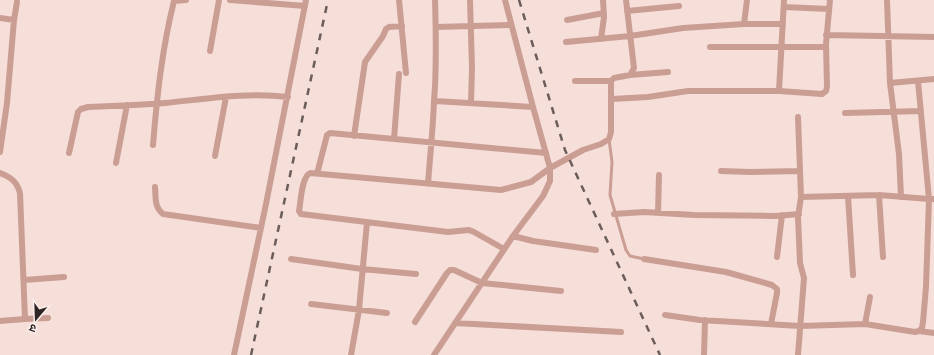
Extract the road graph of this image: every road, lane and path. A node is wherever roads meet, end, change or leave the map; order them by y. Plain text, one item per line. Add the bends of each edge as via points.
1 (174, 0) edge
2 (186, 0) edge
3 (220, 0) edge
4 (230, 0) edge
5 (235, 0) edge
6 (399, 0) edge
7 (435, 0) edge
8 (470, 0) edge
9 (505, 0) edge
10 (603, 0) edge
11 (626, 0) edge
12 (747, 0) edge
13 (784, 0) edge
14 (830, 0) edge
15 (887, 0) edge
16 (17, 2) dead end
17 (275, 2) edge
18 (306, 3) edge
19 (679, 6) dead end
20 (784, 7) junction
21 (829, 9) junction
22 (627, 11) junction
23 (604, 13) junction
24 (0, 18) edge
25 (14, 20) junction
26 (567, 20) dead end
27 (744, 24) junction
28 (783, 24) junction
29 (511, 25) junction
30 (402, 26) junction
31 (470, 26) junction
32 (436, 27) junction
33 (826, 35) junction
34 (630, 36) junction
35 (889, 37) junction
36 (934, 37) edge
37 (601, 39) junction
38 (566, 42) dead end
39 (710, 46) dead end
40 (782, 46) junction
41 (826, 47) junction
42 (210, 51) dead end
43 (668, 72) dead end
44 (406, 73) dead end
45 (399, 74) dead end
46 (630, 75) junction
47 (934, 79) edge
48 (575, 80) dead end
49 (612, 81) junction
50 (918, 81) junction
51 (890, 84) junction
52 (780, 91) junction
53 (288, 96) junction
54 (226, 97) junction
55 (612, 99) junction
56 (434, 101) junction
57 (0, 102) edge
58 (7, 103) junction
59 (471, 103) junction
60 (156, 104) junction
61 (127, 105) junction
62 (533, 107) junction
63 (920, 111) junction
64 (893, 112) junction
65 (845, 113) dead end
66 (798, 117) dead end
67 (354, 136) junction
68 (394, 139) junction
69 (609, 139) junction
70 (430, 142) junction
71 (153, 145) dead end
72 (0, 152) edge
73 (69, 153) dead end
74 (546, 153) junction
75 (215, 156) dead end
76 (116, 163) dead end
77 (550, 168) junction
78 (721, 171) dead end
79 (800, 171) junction
80 (0, 173) edge
81 (318, 174) junction
82 (658, 175) dead end
83 (428, 184) junction
84 (156, 187) dead end
85 (879, 195) junction
86 (848, 196) junction
87 (801, 197) junction
88 (900, 197) junction
89 (931, 199) edge
90 (658, 212) junction
91 (614, 214) junction
92 (799, 214) junction
93 (782, 215) junction
94 (367, 222) junction
95 (261, 228) junction
96 (513, 236) junction
97 (504, 249) junction
98 (596, 250) dead end
99 (883, 257) dead end
100 (778, 258) dead end
101 (291, 259) dead end
102 (644, 259) joint
103 (362, 269) junction
104 (416, 274) dead end
105 (853, 275) dead end
106 (64, 277) dead end
107 (24, 280) junction
108 (482, 283) junction
109 (561, 291) dead end
110 (870, 298) dead end
111 (311, 304) dead end
112 (359, 310) junction
113 (388, 313) dead end
114 (665, 315) dead end
115 (48, 318) dead end
116 (25, 319) junction
117 (705, 320) junction
118 (0, 321) edge
119 (415, 322) dead end
120 (455, 324) junction
121 (771, 324) junction
122 (865, 324) junction
123 (800, 326) junction
124 (919, 331) junction
125 (621, 332) dead end
126 (934, 333) edge
127 (234, 355) edge
128 (352, 355) edge
129 (434, 355) edge
130 (704, 355) edge
131 (798, 355) edge

1 - 2 street
1 - 60 street via 162,56
3 - 42 street
4 - 5 street
5 - 17 street
6 - 30 street
7 - 32 street
8 - 31 street
9 - 29 street
10 - 23 street
11 - 22 street
12 - 27 street
13 - 20 street
14 - 21 street
15 - 35 street
16 - 25 street
17 - 18 street
18 - 53 street
19 - 22 street
20 - 21 street
20 - 28 street
21 - 33 street
22 - 34 street
23 - 26 street
23 - 37 street
24 - 25 street
25 - 58 street
27 - 28 street
27 - 34 street via 683,28
28 - 40 street
29 - 31 street
29 - 62 street
30 - 44 street
30 - 67 street via 386,29 365,62
31 - 32 street
31 - 59 street
32 - 56 street
33 - 35 street
33 - 41 street
34 - 37 street
34 - 46 street via 634,68
35 - 36 street
35 - 51 street
37 - 38 street
39 - 40 street
40 - 41 street
40 - 52 street
41 - 52 street via 826,91 822,94
43 - 46 street
45 - 68 street
46 - 49 street via 614,78
47 - 50 street
48 - 49 street
49 - 55 street
50 - 51 street
50 - 63 street
51 - 64 street
52 - 55 street via 688,91
53 - 54 street via 266,94
53 - 95 street
54 - 60 street
54 - 75 street
55 - 69 street
56 - 59 street
56 - 70 street
57 - 58 street
58 - 72 street
59 - 62 street
60 - 61 street
60 - 71 street
61 - 73 street via 81,109 78,112
61 - 76 street
62 - 74 street
63 - 64 street
63 - 89 street
64 - 65 street
64 - 88 street via 899,154
66 - 79 street
67 - 68 street
67 - 81 street via 330,133 327,135
68 - 70 street
69 - 77 street
69 - 91 lane via 612,162 610,195
70 - 74 street
70 - 83 street
74 - 77 street
77 - 83 street via 531,182 501,190
77 - 96 street via 551,177 547,189
78 - 79 street
79 - 87 street
80 - 107 street via 13,180 20,193
81 - 83 street
81 - 94 street via 310,173 306,177 299,213
82 - 90 street
84 - 95 street via 158,210 163,214
85 - 86 street
85 - 88 street
85 - 99 street
86 - 87 street
86 - 105 street
87 - 92 street
88 - 89 street
89 - 124 street via 923,322
90 - 91 street
90 - 93 street via 694,215
91 - 102 lane via 626,250 630,256
92 - 93 street
92 - 123 street via 800,263 804,278
93 - 100 street
94 - 97 street via 448,232 469,230
94 - 103 street
95 - 127 street
96 - 97 street
96 - 98 street
97 - 108 street
101 - 103 street
102 - 121 street via 726,272 772,285 777,289 777,293
103 - 104 street
103 - 112 street
106 - 107 street
107 - 116 street
108 - 109 street
108 - 119 street via 450,270
108 - 120 street
110 - 122 street
111 - 112 street
112 - 113 street
112 - 128 street
114 - 117 street
115 - 116 street
116 - 118 street
117 - 121 street
117 - 130 street
120 - 125 street
120 - 129 street
121 - 123 street
122 - 123 street
122 - 124 street
123 - 131 street
124 - 126 street

